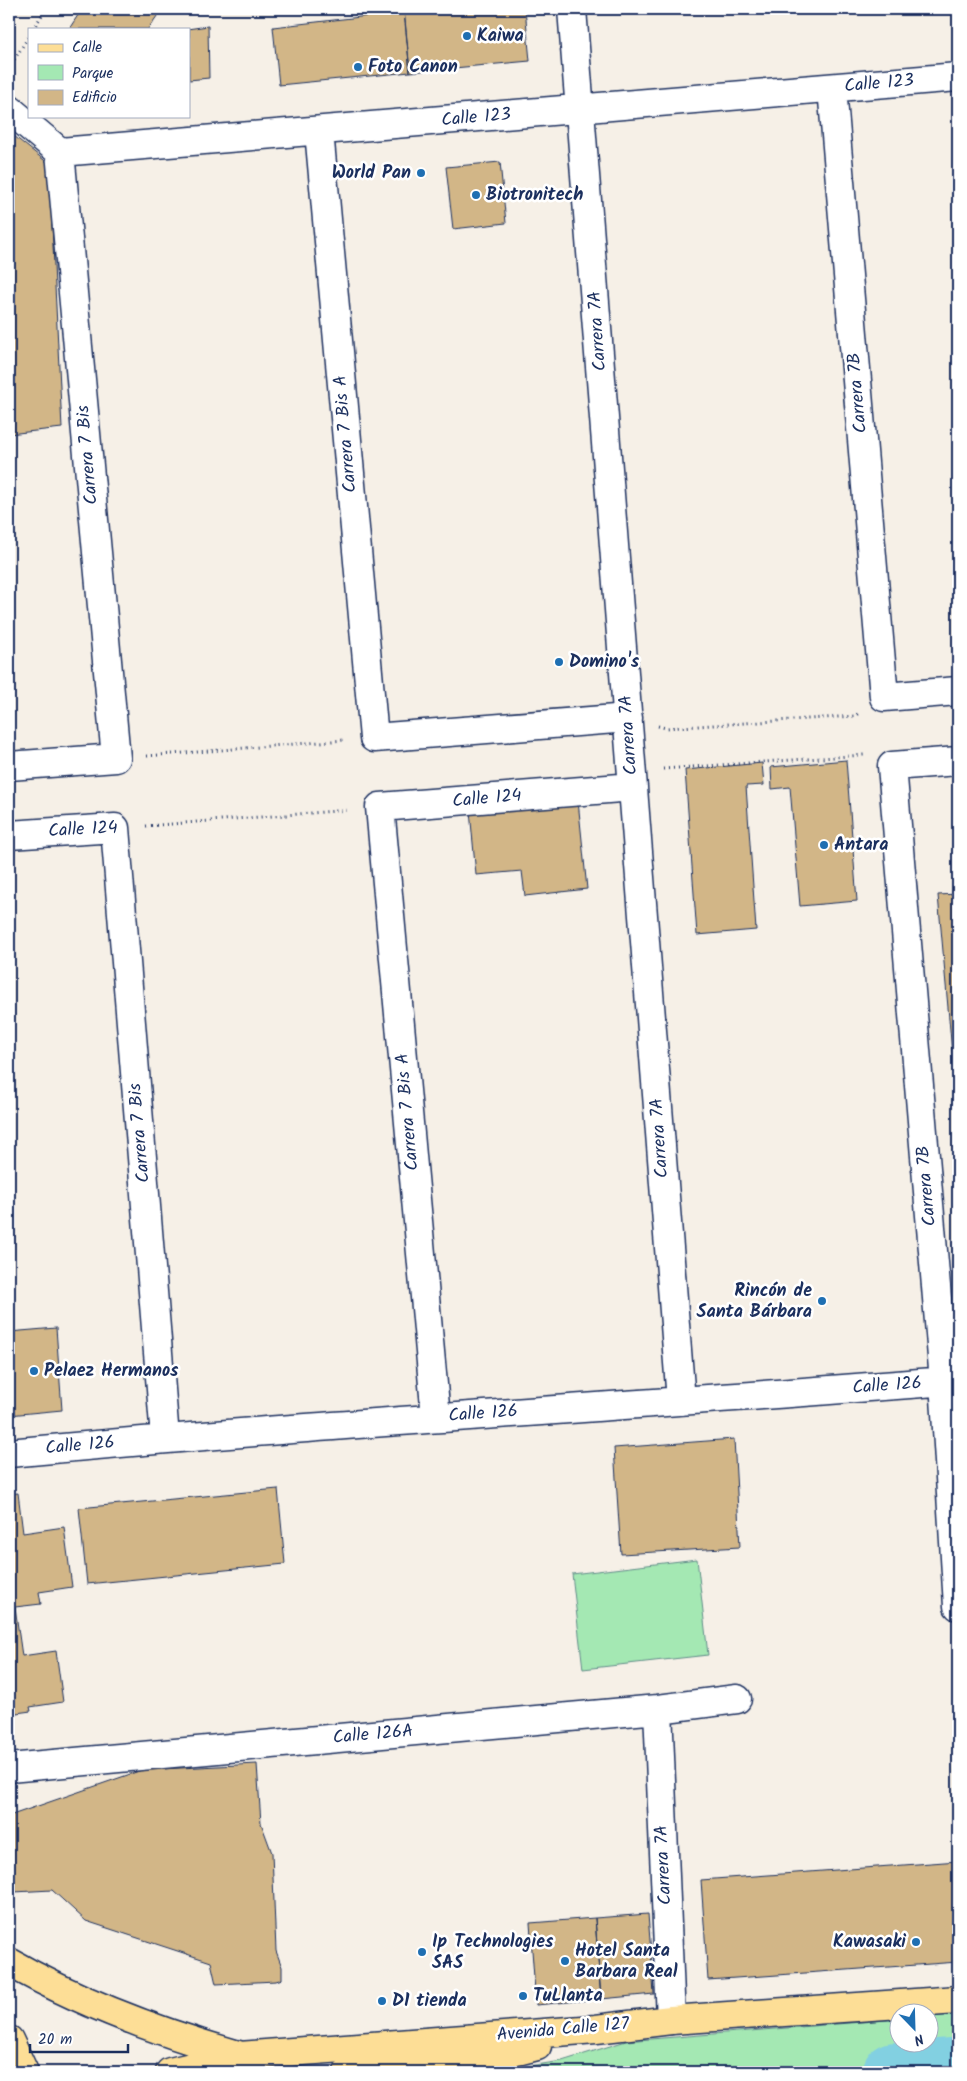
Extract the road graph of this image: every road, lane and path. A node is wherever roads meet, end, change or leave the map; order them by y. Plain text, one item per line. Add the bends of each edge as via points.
1 (46, 9) edge
2 (572, 9) edge
3 (34, 28) edge
4 (28, 38) edge
5 (9, 68) edge
6 (958, 77) edge
7 (832, 88) junction
8 (9, 109) edge
9 (580, 109) junction
10 (319, 131) junction
11 (60, 152) junction
12 (958, 691) edge
13 (884, 697) junction
14 (628, 718) junction
15 (374, 738) junction
16 (116, 758) junction
17 (958, 761) edge
18 (9, 766) edge
19 (892, 766) junction
20 (633, 787) junction
21 (380, 807) junction
22 (115, 828) junction
23 (9, 835) edge
24 (951, 1381) edge
25 (681, 1401) junction
26 (436, 1417) junction
27 (165, 1438) junction
28 (9, 1453) edge
29 (958, 1606) edge
30 (736, 1699) dead end
31 (658, 1709) junction
32 (9, 1768) edge
33 (9, 1962) edge
34 (958, 2000) edge
35 (671, 2020) junction
36 (596, 2028) junction
37 (9, 2040) edge
38 (239, 2056) junction
39 (24, 2072) edge
40 (170, 2072) edge
41 (348, 2072) edge

1 - 3 path
2 - 9 street, Carrera 7A
4 - 5 path
6 - 7 street, Calle 123
7 - 9 street, Calle 123
7 - 13 street, Carrera 7B
8 - 11 street
9 - 10 street, Calle 123
9 - 14 street, Carrera 7A
10 - 11 street, Calle 123
10 - 15 street, Carrera 7 Bis A
11 - 16 street, Carrera 7 Bis
12 - 13 street
13 - 14 path via 854,716 666,728
14 - 15 street
14 - 20 street, Carrera 7A
15 - 16 path
16 - 18 street
17 - 19 street
19 - 20 path via 864,755 662,769
19 - 24 street, Carrera 7B
20 - 21 street, Calle 124
20 - 25 street, Carrera 7A
21 - 22 path, Calle 124
21 - 26 street, Carrera 7 Bis A
22 - 23 street, Calle 124
22 - 27 street, Carrera 7 Bis
24 - 25 street, Calle 126
24 - 29 street, Carrera 7B
25 - 26 street, Calle 126
26 - 27 street, Calle 126
27 - 28 street, Calle 126
30 - 31 street, Calle 126A
31 - 32 street, Calle 126A
31 - 35 street, Carrera 7A
33 - 38 main road via 49,1984 118,2014
34 - 35 main road, Avenida Calle 127
35 - 36 main road, Avenida Calle 127
36 - 38 main road, Avenida Calle 127
36 - 41 main road via 509,2054 476,2060
37 - 39 main road
38 - 40 main road, Avenida Calle 127

